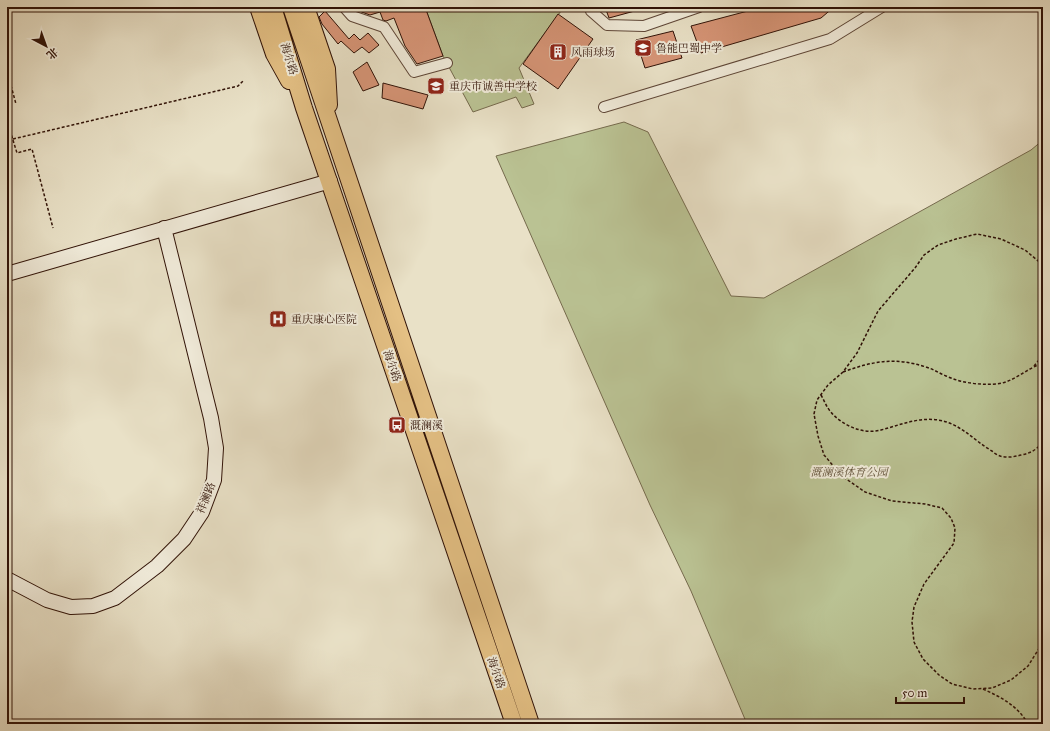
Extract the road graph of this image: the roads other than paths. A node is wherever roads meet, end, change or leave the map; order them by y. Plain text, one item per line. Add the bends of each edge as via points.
1 (258, 7) edge
2 (273, 7) edge
3 (291, 7) edge
4 (306, 7) edge
5 (344, 7) edge
6 (590, 7) edge
7 (699, 7) edge
8 (882, 7) edge
9 (447, 63) dead end
10 (604, 107) dead end
11 (304, 108) junction
12 (331, 126) junction
13 (330, 181) junction
14 (164, 228) junction
15 (7, 274) edge
16 (7, 579) edge
17 (514, 724) edge
18 (531, 724) edge

1 - 11 main road via 274,54
2 - 11 main road, 海尔路
3 - 12 main road, 海尔路
4 - 12 main road via 327,69
5 - 9 street via 352,16 384,27 414,72
6 - 7 street via 591,11 608,25 644,26
8 - 10 street via 830,39
11 - 13 main road, 海尔路
12 - 18 main road, 海尔路
13 - 14 street
13 - 17 main road, 海尔路
14 - 15 street
14 - 16 street, 祥澜路 via 216,448 214,480 202,512 184,539 157,566 114,598 93,606 71,607 47,600

